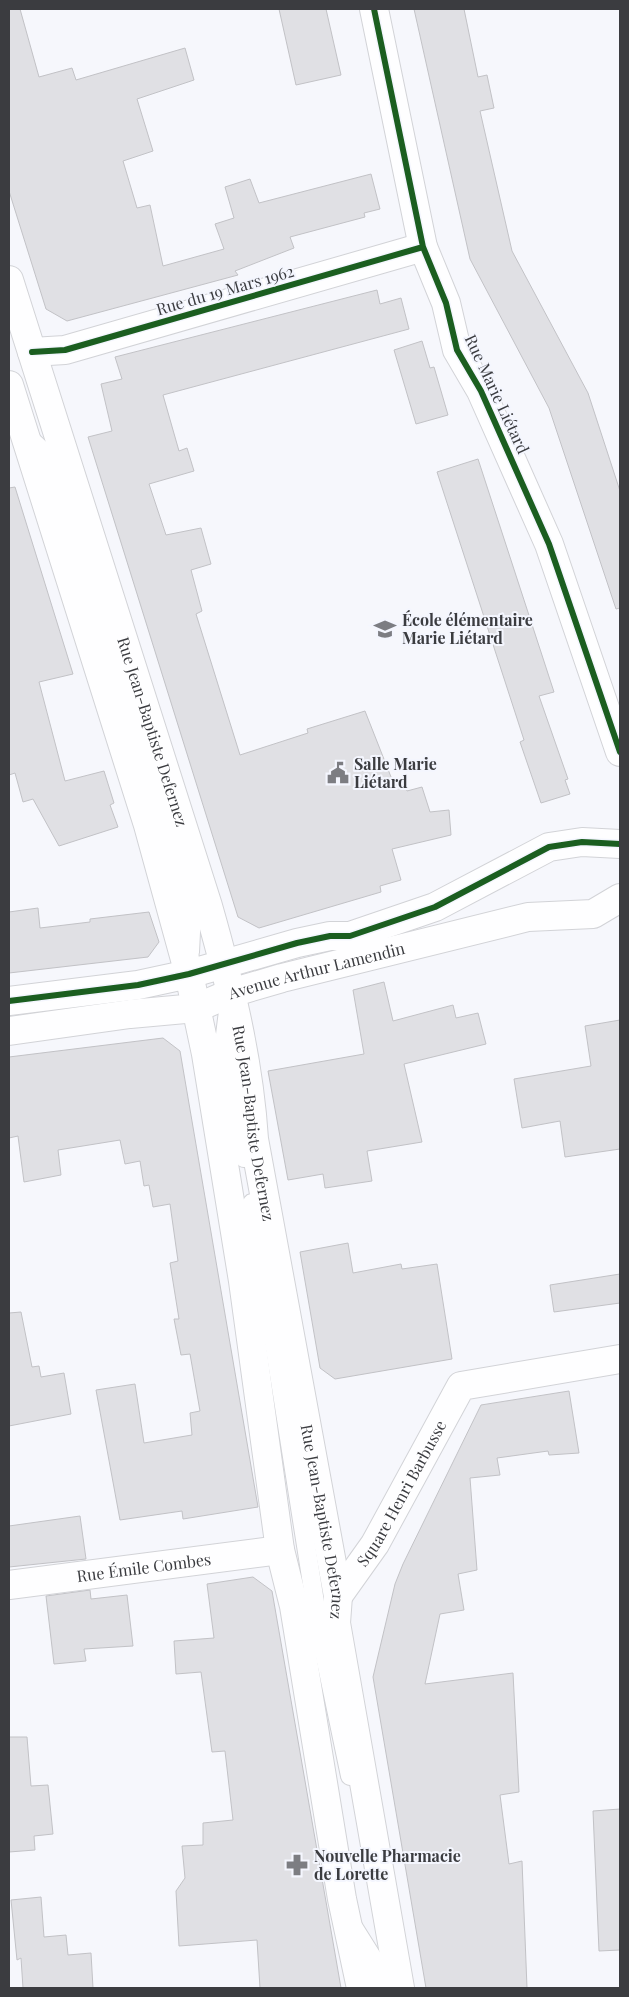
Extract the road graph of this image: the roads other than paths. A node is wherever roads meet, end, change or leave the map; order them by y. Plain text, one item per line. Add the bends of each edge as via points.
1 (374, 9) edge
2 (423, 247) junction
3 (9, 280) edge
4 (9, 327) edge
5 (32, 352) junction
6 (9, 385) edge
7 (620, 752) edge
8 (620, 844) edge
9 (620, 898) edge
10 (224, 963) junction
11 (189, 974) junction
12 (231, 993) junction
13 (9, 1001) edge
14 (196, 1008) junction
15 (9, 1031) edge
16 (620, 1358) edge
17 (280, 1550) junction
18 (9, 1585) edge
19 (338, 1596) junction
20 (380, 1876) junction
21 (346, 1915) junction
22 (361, 1988) edge
23 (381, 1988) edge
24 (400, 1988) edge

1 - 2 main road, Rue Marie Liétard
2 - 5 main road, Rue du 19 Mars 1962 via 65,350
2 - 7 main road, Rue Marie Liétard via 446,303 457,350 485,400 549,544
3 - 5 main road, Rue Jean-Baptiste Defernez
4 - 5 lane
5 - 10 main road, Rue Jean-Baptiste Defernez
6 - 11 main road, Rue Jean-Baptiste Defernez via 148,825
8 - 10 main road via 582,842 550,848 435,907 350,936 330,936
9 - 12 main road, Avenue Arthur Lamendin via 593,914 528,917
10 - 11 main road
10 - 12 main road, Rue Jean-Baptiste Defernez
11 - 13 main road via 138,985
11 - 14 main road, Rue Jean-Baptiste Defernez
12 - 14 main road, Avenue Arthur Lamendin
12 - 19 main road, Rue Jean-Baptiste Defernez via 247,1067 254,1139
12 - 20 lane via 223,1051 254,1213 319,1628 364,1843
14 - 15 main road, Avenue Arthur Lamendin
14 - 17 main road, Rue Jean-Baptiste Defernez via 243,1281
16 - 19 main road, Square Henri Barbusse via 461,1386 375,1544
17 - 18 main road, Rue Émile Combes
17 - 21 main road, Rue Jean-Baptiste Defernez via 294,1606
19 - 20 main road, Rue Jean-Baptiste Defernez via 336,1624
20 - 24 main road, Rue Jean-Baptiste Defernez
21 - 22 main road, Rue Jean-Baptiste Defernez
21 - 23 lane via 376,1963

